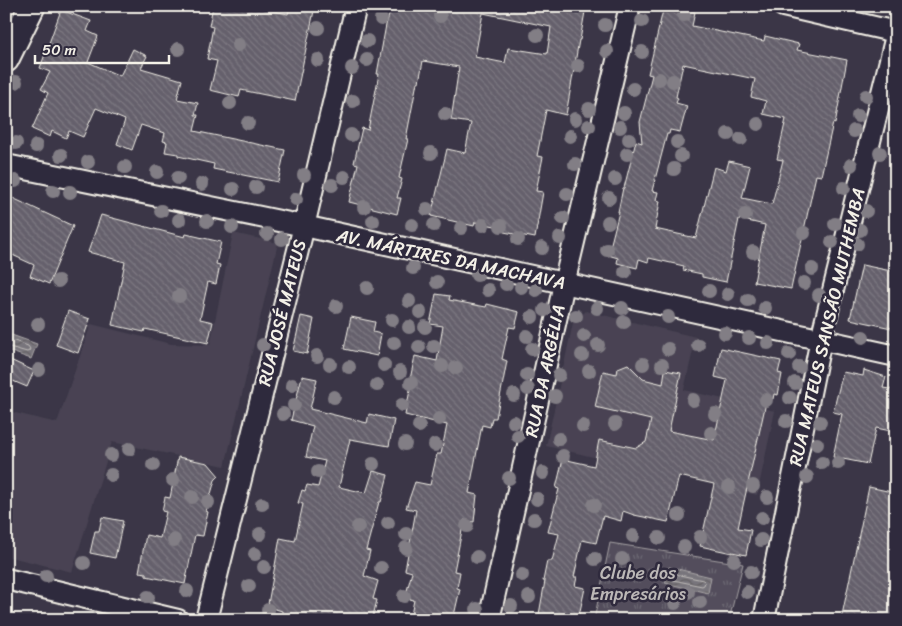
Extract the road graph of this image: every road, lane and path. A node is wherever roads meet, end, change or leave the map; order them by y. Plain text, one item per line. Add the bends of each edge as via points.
1 (32, 6) edge
2 (356, 6) edge
3 (630, 6) edge
4 (783, 6) edge
5 (896, 32) edge
6 (896, 36) edge
7 (6, 59) edge
8 (6, 166) edge
9 (304, 226) junction
10 (564, 284) junction
11 (821, 339) junction
12 (896, 356) edge
13 (6, 579) edge
14 (173, 619) edge
15 (206, 620) edge
16 (489, 620) edge
17 (764, 620) edge

1 - 7 main road
2 - 9 street, RUA JOSÉ MATEUS
3 - 10 street, RUA DA ARGÉLIA
4 - 5 street
6 - 11 street, RUA MATEUS SANSÃO MUTHEMBA
8 - 9 street, AV. MÁRTIRES DA MACHAVA
9 - 10 street, AV. MÁRTIRES DA MACHAVA
9 - 15 street, RUA JOSÉ MATEUS
10 - 11 street, AV. MÁRTIRES DA MACHAVA
10 - 16 street, RUA DA ARGÉLIA
11 - 12 street, AV. MÁRTIRES DA MACHAVA
11 - 17 street, RUA MATEUS SANSÃO MUTHEMBA
13 - 14 street

